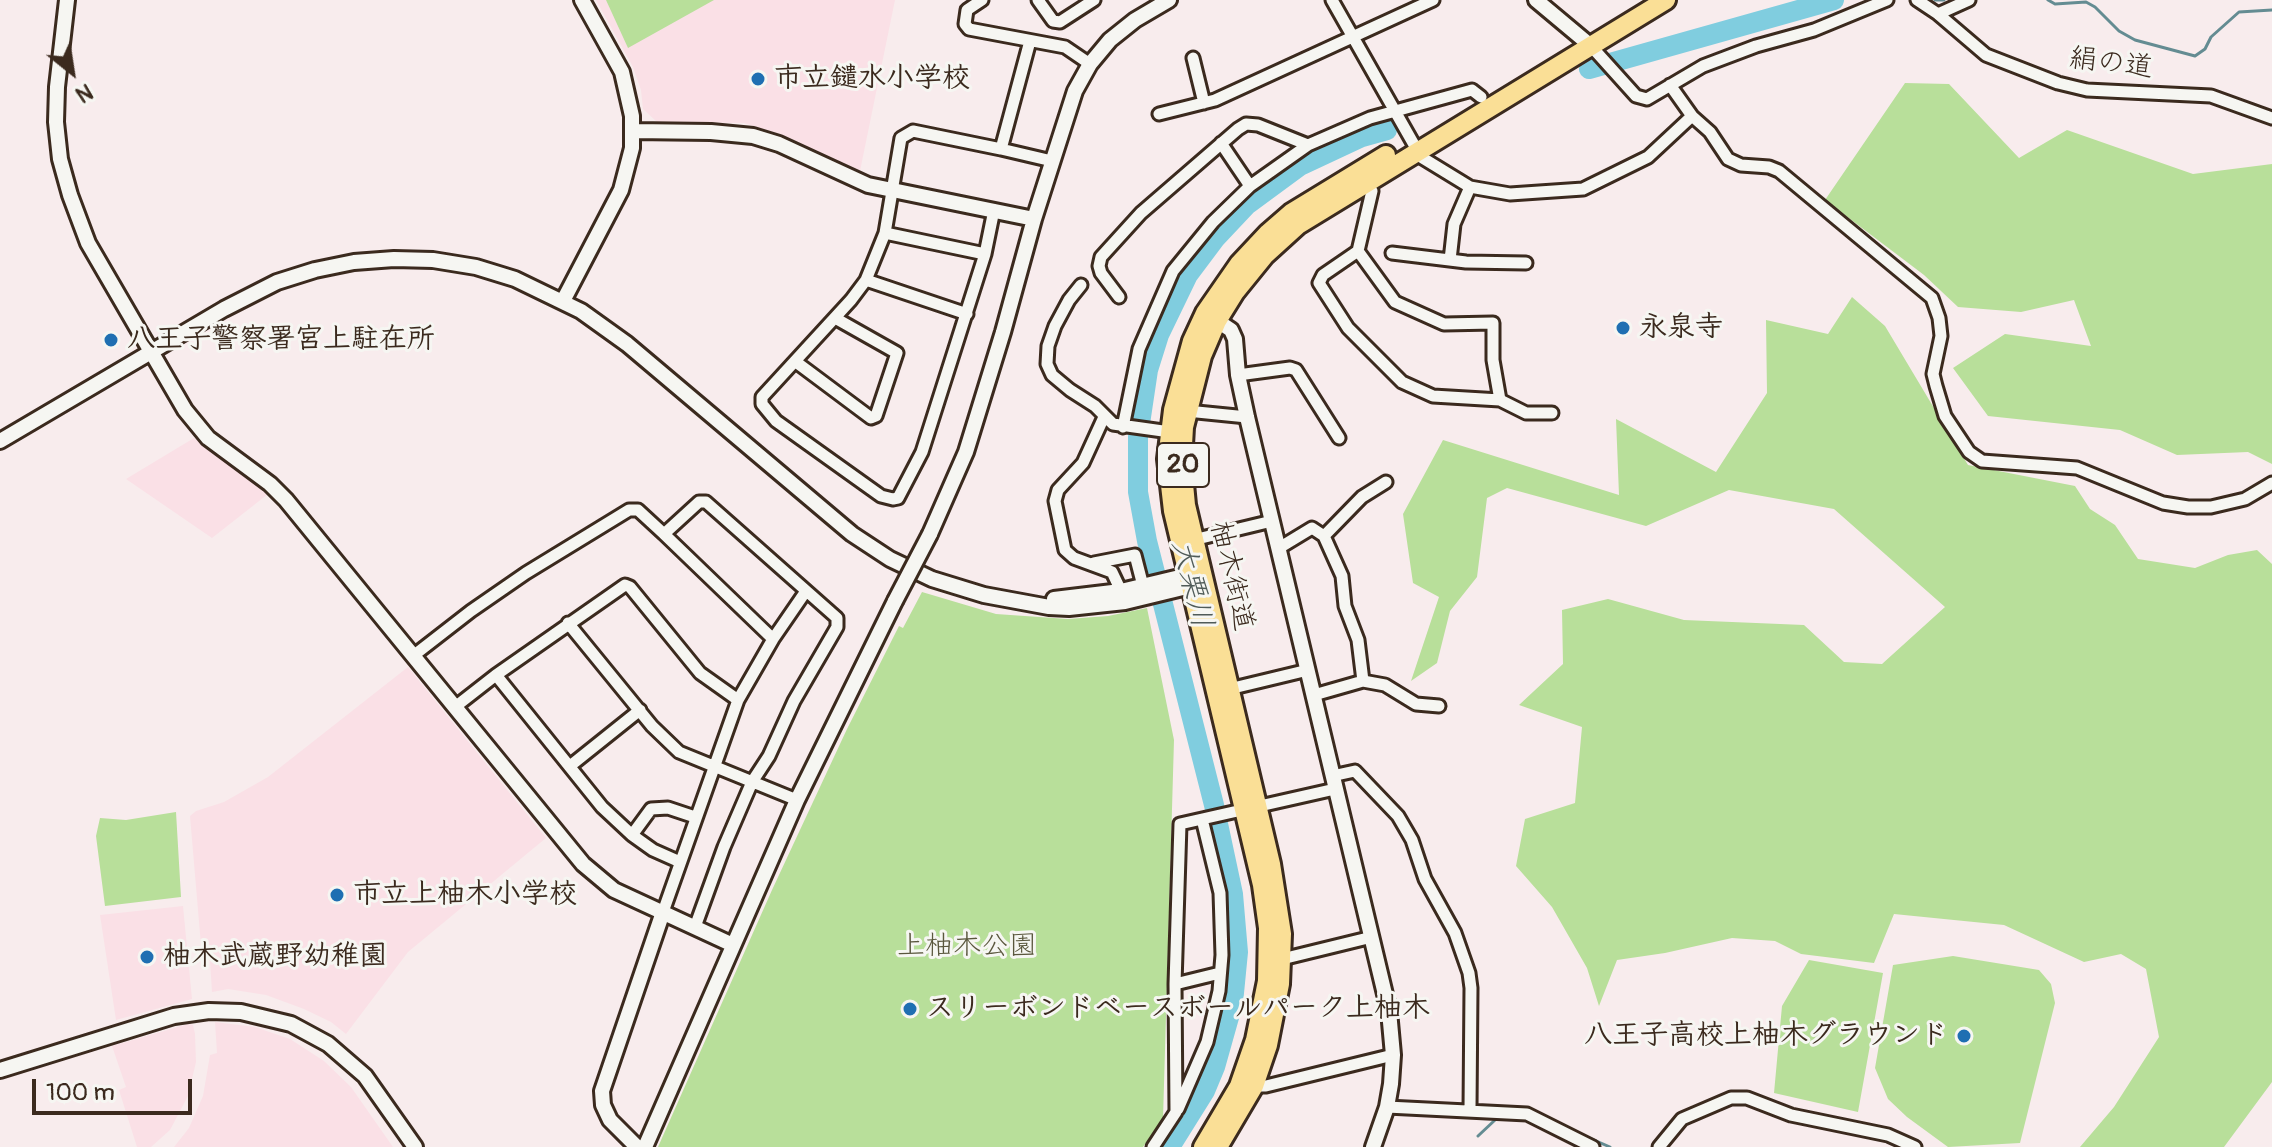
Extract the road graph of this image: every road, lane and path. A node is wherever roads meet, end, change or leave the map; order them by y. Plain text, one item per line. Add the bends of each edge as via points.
1 (67, 0) edge
2 (582, 0) edge
3 (982, 0) edge
4 (1038, 0) edge
5 (1094, 0) edge
6 (1169, 0) edge
7 (1332, 0) edge
8 (1433, 0) edge
9 (1536, 0) edge
10 (1642, 0) edge
11 (1666, 0) edge
12 (1887, 0) edge
13 (1917, 0) edge
14 (1969, 0) edge
15 (1938, 14) junction
16 (1351, 36) junction
17 (1030, 41) junction
18 (1591, 46) junction
19 (1193, 58) dead end
20 (1090, 64) junction
21 (1670, 85) junction
22 (1481, 97) junction
23 (1204, 103) junction
24 (1159, 114) dead end
25 (1395, 114) junction
26 (1692, 116) junction
27 (2272, 118) edge
28 (633, 131) junction
29 (1411, 141) junction
30 (1221, 143) junction
31 (1308, 145) junction
32 (1001, 149) junction
33 (1052, 161) junction
34 (1366, 181) junction
35 (1250, 186) junction
36 (1470, 187) junction
37 (892, 190) junction
38 (994, 210) junction
39 (1034, 219) junction
40 (885, 233) junction
41 (1358, 251) junction
42 (1392, 253) dead end
43 (985, 254) junction
44 (1450, 260) junction
45 (1526, 263) dead end
46 (866, 280) junction
47 (1081, 285) dead end
48 (1119, 297) dead end
49 (563, 301) junction
50 (967, 314) junction
51 (1211, 317) junction
52 (835, 318) junction
53 (150, 352) junction
54 (796, 362) junction
55 (1238, 375) junction
56 (1500, 400) junction
57 (1187, 411) junction
58 (1552, 413) dead end
59 (1104, 417) junction
60 (1247, 417) junction
61 (1125, 427) junction
62 (1161, 431) junction
63 (1339, 438) dead end
64 (0, 441) edge
65 (1386, 482) dead end
66 (2272, 483) edge
67 (1272, 521) junction
68 (664, 534) junction
69 (1324, 536) junction
70 (1193, 540) junction
71 (1279, 548) junction
72 (1093, 563) junction
73 (1194, 580) junction
74 (1147, 589) junction
75 (806, 591) junction
76 (1121, 591) junction
77 (1018, 601) junction
78 (568, 623) junction
79 (773, 639) junction
80 (413, 656) junction
81 (1308, 670) junction
82 (496, 675) junction
83 (1363, 681) junction
84 (1229, 689) junction
85 (1314, 695) junction
86 (738, 700) junction
87 (1439, 706) dead end
88 (455, 707) junction
89 (640, 710) junction
90 (570, 766) junction
91 (712, 768) junction
92 (752, 782) junction
93 (1334, 782) junction
94 (797, 800) junction
95 (1243, 809) junction
96 (695, 817) junction
97 (1204, 819) junction
98 (632, 835) junction
99 (680, 862) junction
100 (663, 912) junction
101 (695, 927) junction
102 (1372, 937) junction
103 (733, 945) junction
104 (1282, 959) junction
105 (1220, 973) junction
106 (1175, 984) junction
107 (1393, 1055) junction
108 (0, 1070) edge
109 (1254, 1086) junction
110 (1387, 1107) junction
111 (1470, 1109) junction
112 (1176, 1112) junction
113 (415, 1147) edge
114 (637, 1147) edge
115 (645, 1147) edge
116 (1153, 1147) edge
117 (1203, 1147) edge
118 (1218, 1147) edge
119 (1373, 1147) edge
120 (1593, 1147) edge
121 (1659, 1147) edge
122 (1915, 1147) edge

1 - 53 street via 57,87 60,159 88,243
2 - 28 street via 622,72
3 - 17 street via 967,10 969,29
4 - 5 street via 1053,21 1060,22
6 - 20 street via 1121,30
7 - 16 street
8 - 16 street
9 - 18 street
10 - 18 main road, 柚木街道 / 20
11 - 18 main road, 柚木街道 / 20
12 - 21 street via 1718,60
13 - 15 street, 絹の道
14 - 15 street
15 - 27 street, 絹の道 via 1986,55 2058,83 2087,90 2211,96
16 - 23 street
16 - 25 street
17 - 20 street via 1069,49
17 - 32 street
18 - 21 street via 1636,96 1654,96
18 - 22 main road, 柚木街道 / 20
18 - 29 main road, 柚木街道 / 20
19 - 23 street
20 - 33 street via 1070,103
21 - 26 street
22 - 25 street via 1472,90
22 - 29 main road, 柚木街道 / 20
23 - 24 street
25 - 29 street
25 - 31 street via 1370,118
26 - 36 street via 1648,157 1583,189 1496,194
26 - 66 street via 1728,159 1779,171 1932,298 1941,336 1933,374 1945,416 1969,452 1982,461 2077,468 2163,503 2188,507 2245,499
28 - 37 street via 753,136 848,178
28 - 49 street via 621,190
29 - 34 main road, 柚木街道 / 20
29 - 36 street via 1426,161
29 - 51 main road, 柚木街道 / 20 via 1279,222 1239,264
30 - 31 street via 1246,124
30 - 35 street
30 - 48 street via 1141,213 1101,257 1101,273
31 - 35 street
32 - 33 street
32 - 37 street via 913,131 901,138
33 - 39 street
34 - 41 street via 1372,191
34 - 51 main road, 柚木街道 / 20 via 1281,240
35 - 61 street via 1173,271 1139,349
36 - 44 street via 1454,224
37 - 38 street
37 - 40 street
38 - 39 street
38 - 43 street
39 - 94 street, bridge via 966,452
40 - 43 street
40 - 46 street
41 - 56 street via 1395,302 1444,324 1493,323
41 - 56 street via 1319,283 1348,328 1402,382 1433,396
42 - 44 street
43 - 50 street
44 - 45 street
46 - 50 street
46 - 52 street
47 - 59 street via 1055,326 1047,364 1052,375
49 - 53 street via 515,279 464,265 365,261 277,282
49 - 77 street via 627,344 866,544 942,583
50 - 54 street via 922,452 896,499 869,489 776,421 762,404 762,397
51 - 55 street via 1231,330
51 - 57 main road, 柚木街道 / 20
51 - 62 main road, 柚木街道 / 20 via 1186,359
52 - 54 street
52 - 54 street via 897,353 876,416 871,418
53 - 64 street
53 - 80 street via 196,425 286,500
55 - 60 street
55 - 63 street via 1296,370
56 - 58 street via 1526,413
57 - 60 street
57 - 70 main road, 柚木街道 / 20 via 1183,474
59 - 61 street
59 - 72 street via 1083,463 1058,490 1055,501 1065,550
60 - 67 street
61 - 62 street
62 - 73 main road, 柚木街道 / 20 via 1170,493
65 - 69 street via 1362,497
67 - 70 street
67 - 71 street
68 - 75 street via 699,502 706,502
68 - 79 street
68 - 80 street via 638,510 629,510 526,573
69 - 71 street via 1312,528
69 - 83 street via 1342,576
70 - 73 main road, 柚木街道 / 20
71 - 81 street
72 - 74 street via 1135,555
72 - 76 street via 1112,572
73 - 74 street
73 - 84 main road, 柚木街道 / 20
73 - 95 main road, 柚木街道 / 20
74 - 76 street
74 - 77 street via 1090,607
75 - 79 street
75 - 92 street via 837,618 837,627
76 - 77 street
78 - 82 street
78 - 86 street via 625,585 630,587 700,673
78 - 89 street
79 - 86 street
80 - 88 street
81 - 84 street
81 - 85 street
82 - 88 street
82 - 90 street
83 - 85 street
83 - 87 street via 1385,685 1416,704
84 - 95 main road, 柚木街道 / 20
85 - 93 street
86 - 91 street
88 - 100 street via 583,864 614,890
89 - 90 street
89 - 91 street via 669,744
90 - 98 street
91 - 92 street
91 - 96 street
92 - 94 street
92 - 101 street
93 - 95 street
93 - 102 street
93 - 111 street via 1355,771 1398,816 1455,933 1471,988
94 - 103 street
95 - 97 street
95 - 104 main road, 柚木街道 / 20 via 1278,899
95 - 117 main road, 柚木街道 / 20 via 1265,899 1267,981 1242,1079
96 - 98 street via 668,808 651,809
96 - 99 street
97 - 105 street via 1220,893
97 - 106 street via 1180,824
98 - 99 street
99 - 100 street
100 - 101 street
100 - 114 street via 602,1091 610,1120
101 - 103 street
102 - 104 street
102 - 107 street
103 - 115 street
104 - 109 main road, 柚木街道 / 20 via 1273,1028
105 - 106 street
105 - 112 street via 1207,1042
106 - 112 street
107 - 109 street
107 - 110 street
108 - 113 street via 174,1016 209,1011 253,1014 291,1024 339,1052 380,1094
109 - 118 main road, 柚木街道 / 20
110 - 111 street
110 - 119 street
111 - 120 street via 1527,1114
112 - 116 street
121 - 122 street via 1682,1119 1731,1098 1888,1135

